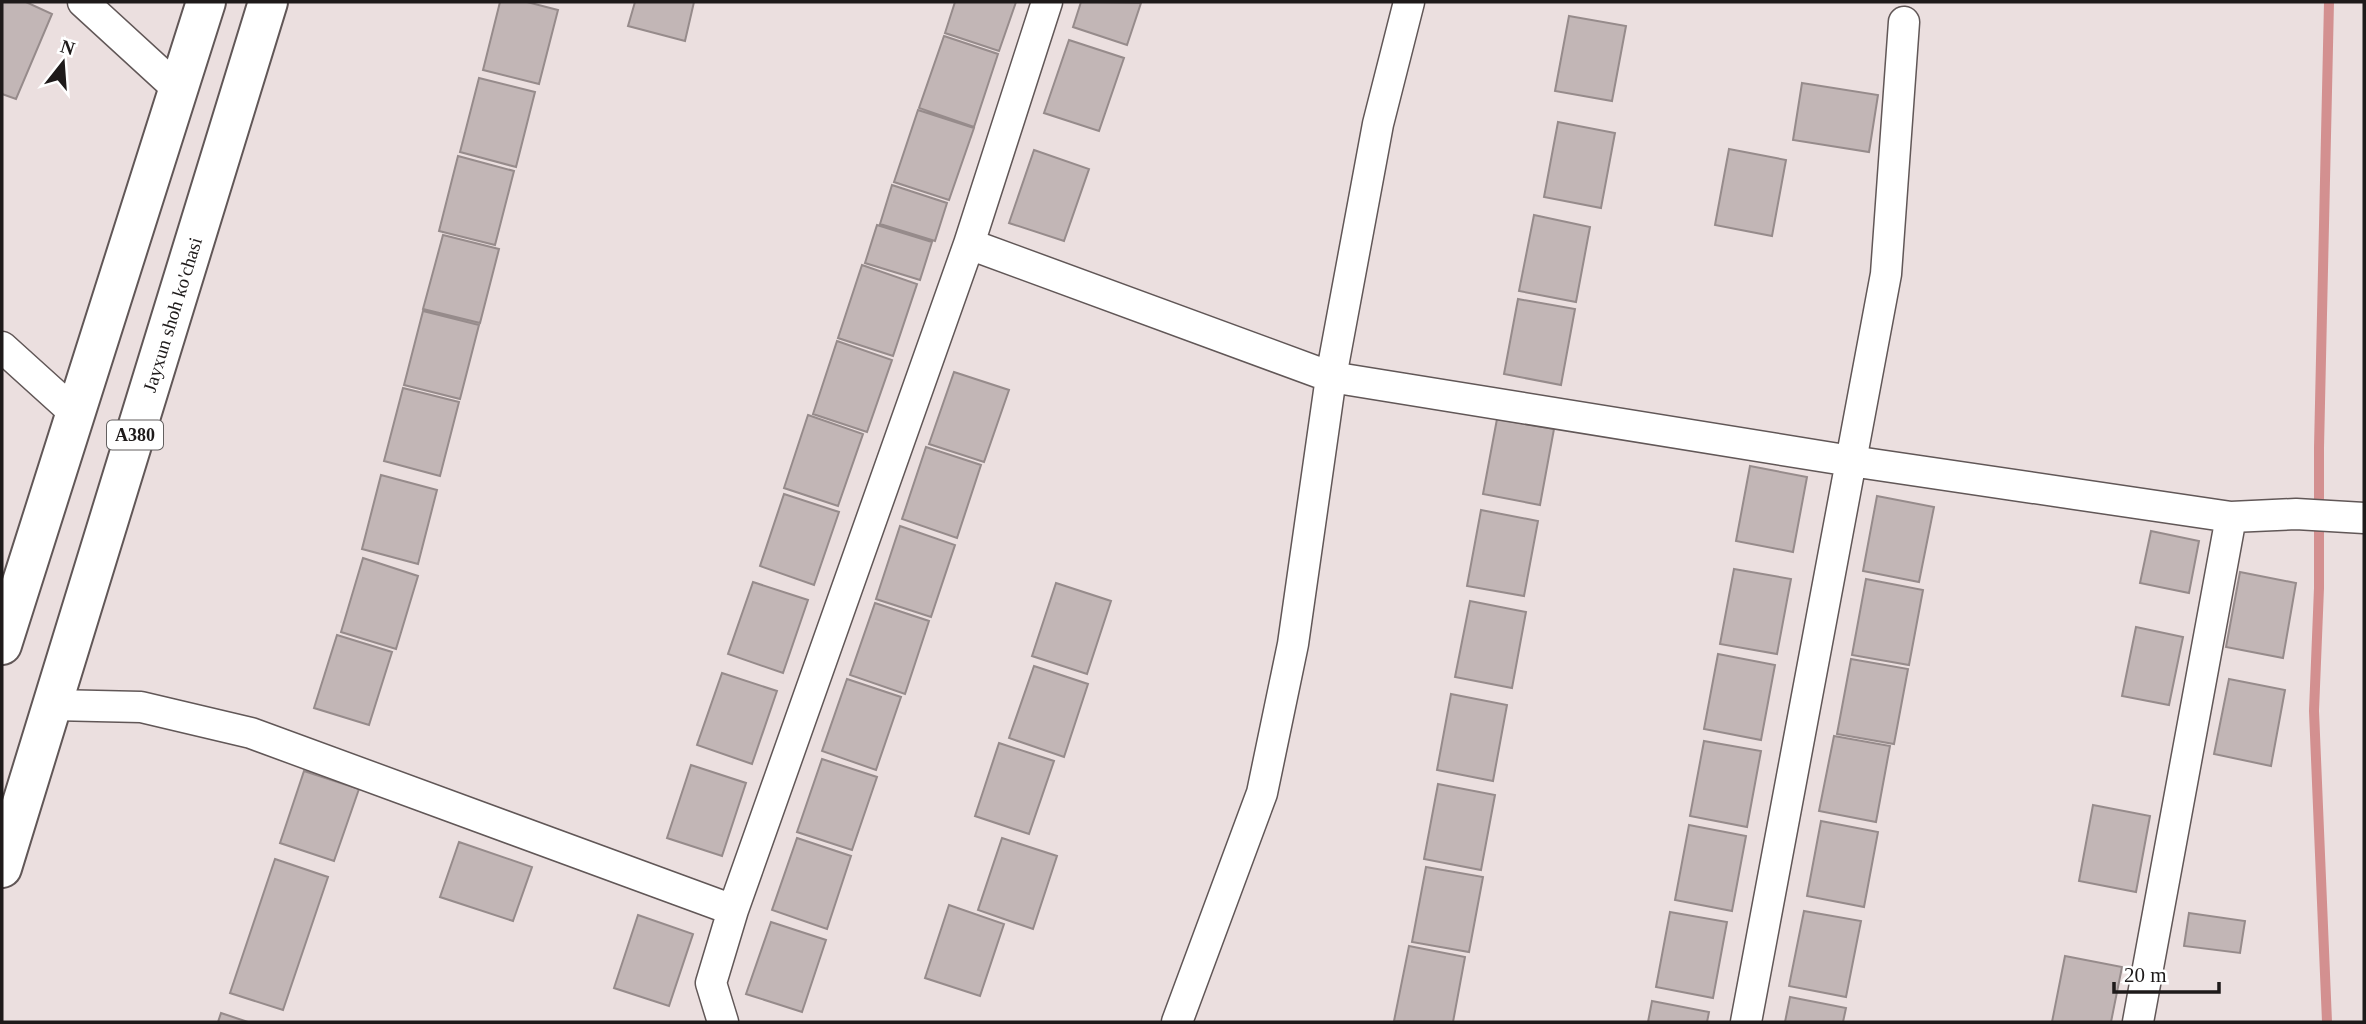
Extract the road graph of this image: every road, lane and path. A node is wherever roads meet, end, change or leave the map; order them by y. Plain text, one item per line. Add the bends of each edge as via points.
1 (83, 2) edge
2 (206, 2) edge
3 (268, 2) edge
4 (1048, 2) edge
5 (1409, 2) edge
6 (1904, 22) dead end
7 (179, 90) junction
8 (969, 244) junction
9 (2, 348) edge
10 (1331, 377) junction
11 (75, 413) junction
12 (1851, 461) junction
13 (2231, 517) junction
14 (2364, 518) edge
15 (2, 645) edge
16 (53, 705) junction
17 (2, 869) edge
18 (733, 910) junction
19 (723, 1022) edge
20 (1177, 1022) edge
21 (1746, 1022) edge
22 (2138, 1022) edge

1 - 7 street
2 - 7 highway
3 - 16 highway, Jayxun shoh ko'chasi / A380
4 - 8 street
5 - 10 street via 1378,124
6 - 12 street via 1886,274
7 - 11 highway
8 - 10 street
8 - 18 street
9 - 11 street
10 - 12 street
10 - 20 street via 1293,644 1262,793
11 - 15 highway
12 - 13 street
12 - 21 street
13 - 14 street
13 - 22 street
16 - 17 highway, Jayxun shoh ko'chasi / A380
16 - 18 street via 141,708 251,733
18 - 19 street via 710,983

